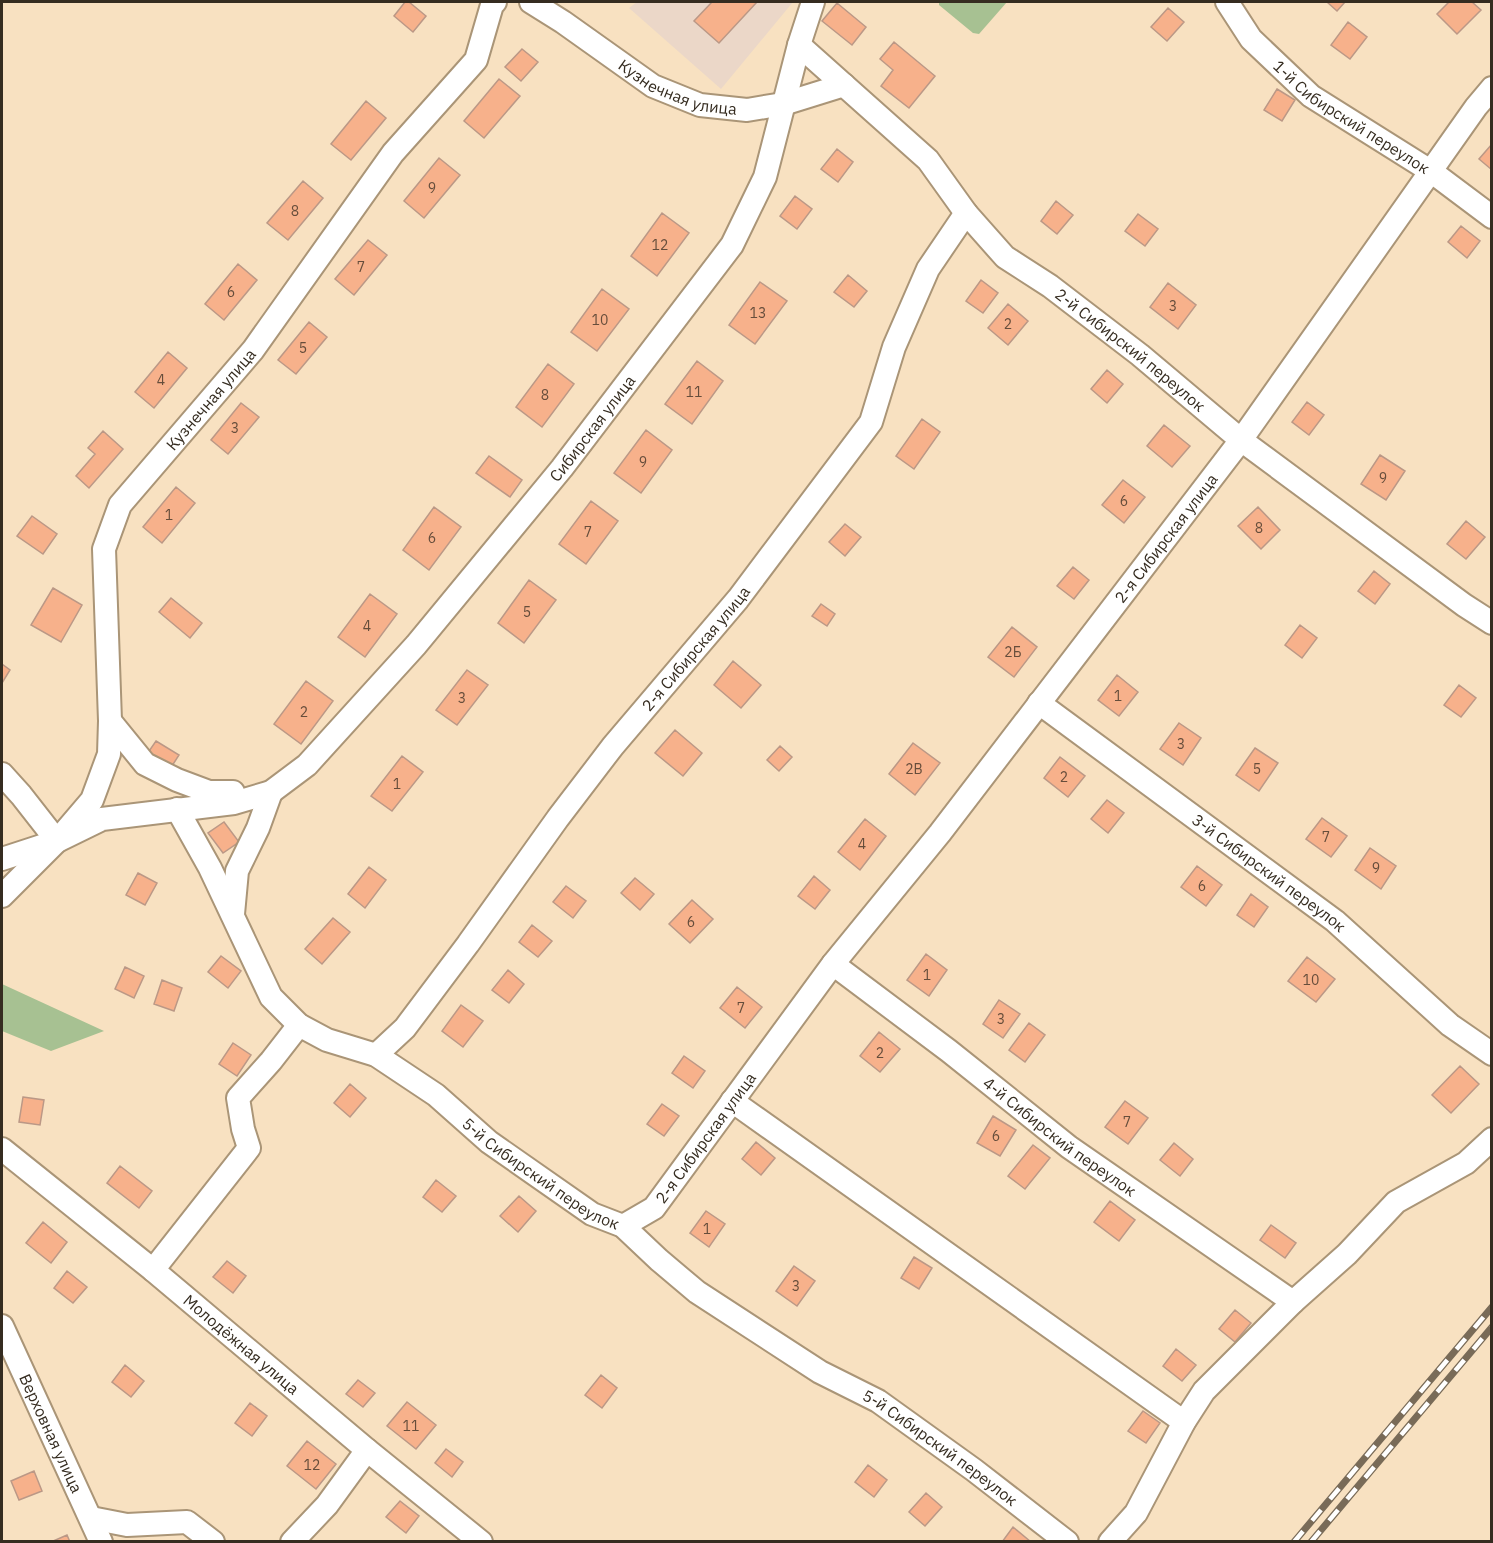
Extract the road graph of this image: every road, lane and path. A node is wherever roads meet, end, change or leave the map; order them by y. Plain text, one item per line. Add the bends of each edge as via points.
1 (531, 2) edge
2 (813, 2) edge
3 (1227, 2) edge
4 (492, 3) edge
5 (799, 45) junction
6 (844, 85) junction
7 (1491, 88) edge
8 (783, 104) junction
9 (1432, 172) junction
10 (966, 213) junction
11 (1491, 217) edge
12 (1241, 440) junction
13 (1491, 623) edge
14 (1039, 704) junction
15 (110, 721) junction
16 (2, 774) edge
17 (271, 792) junction
18 (177, 809) junction
19 (57, 841) junction
20 (2, 859) edge
21 (2, 896) edge
22 (232, 914) junction
23 (833, 964) junction
24 (299, 1025) junction
25 (1491, 1054) edge
26 (376, 1055) junction
27 (732, 1101) junction
28 (1491, 1139) edge
29 (2, 1149) edge
30 (622, 1226) junction
31 (153, 1270) junction
32 (1293, 1302) junction
33 (2, 1326) edge
34 (1184, 1422) junction
35 (367, 1450) junction
36 (91, 1518) junction
37 (101, 1542) edge
38 (213, 1542) edge
39 (292, 1542) edge
40 (482, 1542) edge
41 (1067, 1542) edge
42 (1110, 1542) edge

1 - 8 street, Кузнечная улица via 662,90 700,105 747,110
2 - 5 street, Сибирская улица
3 - 9 street, 1-й Сибирский переулок via 1251,39 1311,96
4 - 15 street, Кузнечная улица via 476,60 393,153 254,350 120,505 104,549
5 - 6 street, 2-й Сибирский переулок
5 - 8 street, Сибирская улица
6 - 8 street, Кузнечная улица
6 - 10 street, 2-й Сибирский переулок via 928,160
7 - 9 street, 2-я Сибирская улица
8 - 17 street, Сибирская улица via 765,177 732,245 562,468 416,645 307,765
9 - 11 street, 1-й Сибирский переулок
9 - 12 street, 2-я Сибирская улица
10 - 12 street, 2-й Сибирский переулок via 1005,257 1140,355
10 - 26 street, 2-я Сибирская улица via 928,268 894,347 871,422 738,599 613,746 405,1028
12 - 13 street, 2-й Сибирский переулок
12 - 14 street, 2-я Сибирская улица
14 - 23 street, 2-я Сибирская улица
14 - 25 street, 3-й Сибирский переулок via 1335,921 1450,1025
15 - 17 street via 146,764 177,780 209,792
15 - 19 street, Кузнечная улица via 109,754 92,800
16 - 19 street
17 - 18 street via 234,803
17 - 22 street via 237,871
18 - 19 street via 102,819
18 - 22 street, 5-й Сибирский переулок
19 - 20 street
19 - 21 street
22 - 24 street, 5-й Сибирский переулок via 271,997
23 - 27 street, 2-я Сибирская улица
23 - 32 street, 4-й Сибирский переулок via 1069,1147
24 - 26 street, 5-й Сибирский переулок via 327,1040
24 - 31 street via 238,1098 249,1148
26 - 30 street, 5-й Сибирский переулок via 436,1095 489,1142 592,1214
27 - 30 street, 2-я Сибирская улица via 654,1209
27 - 34 street
28 - 32 street via 1466,1163 1396,1202 1347,1254
29 - 31 street, Молодёжная улица
30 - 41 street, 5-й Сибирский переулок via 697,1292 820,1372 878,1401
31 - 35 street, Молодёжная улица
32 - 34 street via 1204,1391
33 - 36 street, Верховная улица
34 - 42 street via 1136,1513
35 - 39 street via 327,1505
35 - 40 street, Молодёжная улица
36 - 37 street, Верховная улица
36 - 38 street via 127,1525 187,1522

